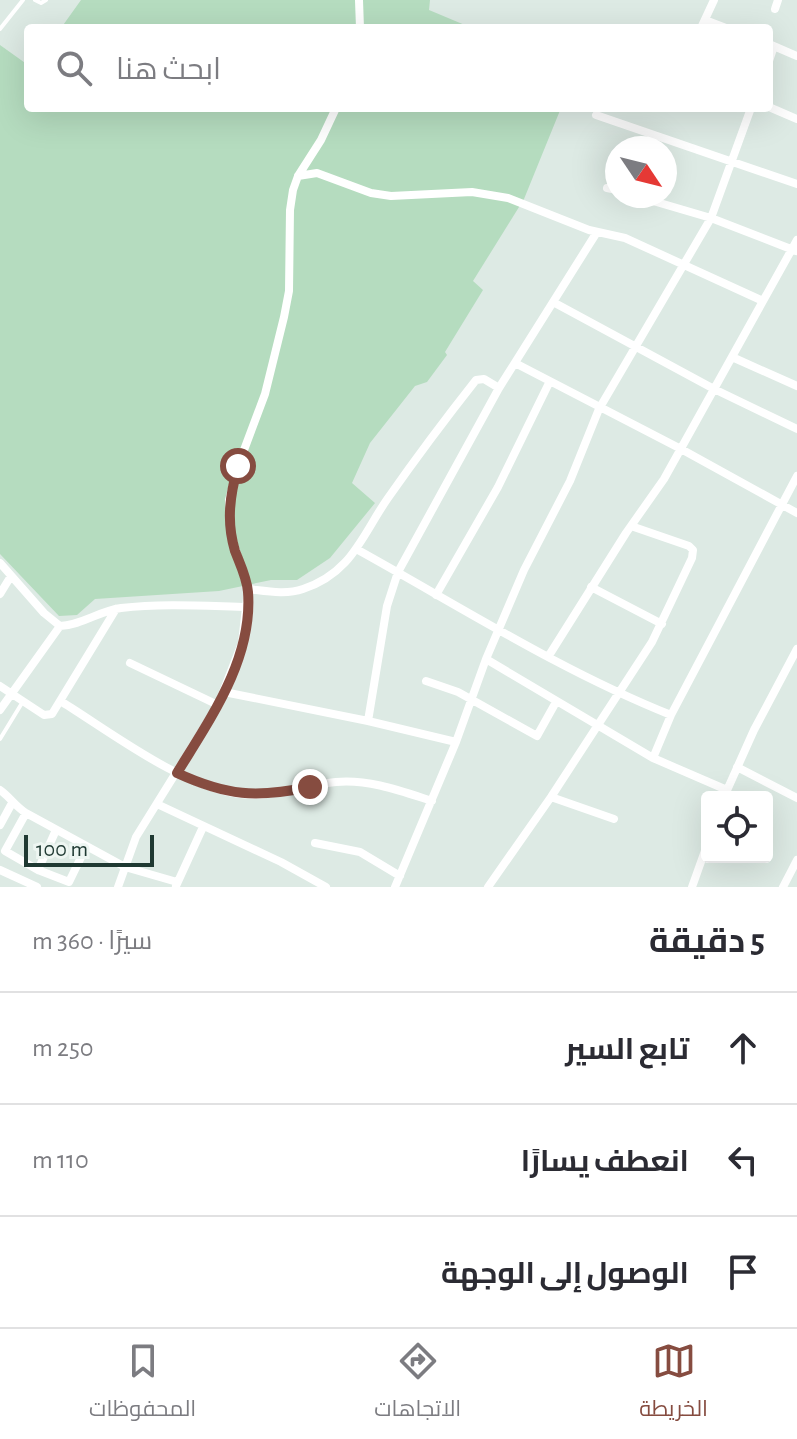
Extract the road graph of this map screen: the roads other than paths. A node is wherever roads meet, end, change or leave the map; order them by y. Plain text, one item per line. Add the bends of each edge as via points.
1 (23, 0) edge
2 (35, 0) edge
3 (46, 0) edge
4 (359, 0) edge
5 (714, 0) edge
6 (360, 24) edge
7 (703, 24) edge
8 (0, 29) edge
9 (773, 45) edge
10 (797, 56) edge
11 (773, 109) edge
12 (334, 112) edge
13 (750, 112) edge
14 (596, 115) dead end
15 (797, 119) edge
16 (733, 161) junction
17 (298, 176) junction
18 (797, 184) edge
19 (677, 208) edge
20 (711, 218) junction
21 (597, 232) junction
22 (795, 247) edge
23 (685, 265) junction
24 (763, 301) junction
25 (553, 302) junction
26 (634, 347) junction
27 (732, 357) junction
28 (515, 363) junction
29 (549, 383) junction
30 (797, 386) edge
31 (499, 388) junction
32 (714, 389) junction
33 (599, 409) junction
34 (797, 429) edge
35 (681, 449) junction
36 (797, 476) edge
37 (781, 503) junction
38 (797, 513) edge
39 (631, 526) junction
40 (358, 550) junction
41 (0, 563) edge
42 (398, 572) junction
43 (11, 576) junction
44 (591, 587) junction
45 (248, 589) junction
46 (0, 594) edge
47 (436, 595) junction
48 (248, 607) junction
49 (116, 609) junction
50 (662, 624) junction
51 (60, 626) junction
52 (498, 630) junction
53 (797, 649) edge
54 (548, 657) junction
55 (486, 659) junction
56 (130, 663) dead end
57 (426, 681) dead end
58 (0, 686) edge
59 (224, 692) junction
60 (617, 693) junction
61 (11, 694) junction
62 (471, 699) junction
63 (23, 701) junction
64 (62, 702) junction
65 (556, 702) junction
66 (218, 705) junction
67 (0, 710) edge
68 (671, 715) junction
69 (368, 721) junction
70 (597, 725) junction
71 (0, 739) edge
72 (456, 742) junction
73 (653, 758) junction
74 (737, 767) junction
75 (177, 773) junction
76 (0, 790) edge
77 (719, 791) edge
78 (726, 791) edge
79 (551, 797) junction
80 (797, 798) edge
81 (432, 801) junction
82 (12, 803) junction
83 (157, 804) junction
84 (26, 813) junction
85 (614, 819) dead end
86 (0, 825) edge
87 (203, 827) junction
88 (56, 830) junction
89 (315, 843) dead end
90 (86, 847) junction
91 (797, 860) edge
92 (701, 862) edge
93 (125, 867) junction
94 (0, 870) edge
95 (38, 870) junction
96 (400, 876) junction
97 (68, 884) edge
98 (177, 884) edge
99 (37, 887) edge
100 (118, 887) edge
101 (326, 887) edge
102 (395, 887) edge
103 (488, 887) edge
104 (692, 887) edge
105 (783, 887) edge

1 - 8 lane
2 - 3 lane
4 - 6 street
5 - 7 street
9 - 10 street
11 - 15 street
12 - 17 street
13 - 16 street
14 - 16 street
16 - 18 street
16 - 20 street
17 - 21 street via 317,173 391,196 491,194
17 - 45 street via 290,210 284,317 229,500 231,535
19 - 20 street
20 - 22 street
20 - 23 street
21 - 23 street via 625,238
21 - 25 street
22 - 24 street
23 - 24 street
23 - 26 street
24 - 27 street
25 - 26 street
25 - 28 street
26 - 32 street
26 - 33 street
27 - 30 street
27 - 32 street
28 - 29 street
28 - 31 street
29 - 33 street
29 - 47 street
31 - 40 street via 476,380 388,498
31 - 42 street
32 - 34 street
32 - 35 street
33 - 35 street
33 - 52 street
35 - 37 street
35 - 39 street
36 - 37 street
37 - 38 street
37 - 68 street
39 - 44 street
39 - 50 street via 693,550
40 - 42 street
40 - 45 street via 302,590
41 - 43 street
42 - 47 street
42 - 69 street via 387,606
43 - 46 street
43 - 51 street
44 - 50 street
44 - 54 street
45 - 48 street
47 - 52 street
48 - 49 street
48 - 59 street via 242,643
49 - 51 street
49 - 64 street
50 - 60 street
51 - 61 street
52 - 54 street
52 - 55 street
53 - 74 street
54 - 60 street
55 - 62 street
55 - 65 street
56 - 66 street
57 - 62 street
58 - 61 street
59 - 66 street
59 - 69 street
60 - 68 street
60 - 70 street
61 - 63 street
61 - 67 street
62 - 65 street via 537,736
62 - 72 street
63 - 64 street via 47,716
63 - 71 lane
64 - 75 street
65 - 70 street
66 - 75 street
68 - 73 street
69 - 72 street
70 - 73 street
70 - 79 street
72 - 81 street
73 - 77 street
74 - 78 street
74 - 80 street
75 - 81 street via 242,795 349,781
75 - 83 street
76 - 82 street
79 - 85 street
79 - 103 street
81 - 96 street
82 - 84 street
82 - 86 street
83 - 87 street
83 - 93 street
84 - 88 street
84 - 95 street via 5,851
87 - 98 street
87 - 101 street
88 - 90 street
88 - 95 street
89 - 96 street via 360,852
90 - 93 street
90 - 97 street
91 - 105 street
92 - 104 street
93 - 98 street
93 - 100 street
94 - 99 street
95 - 97 street
96 - 102 street

